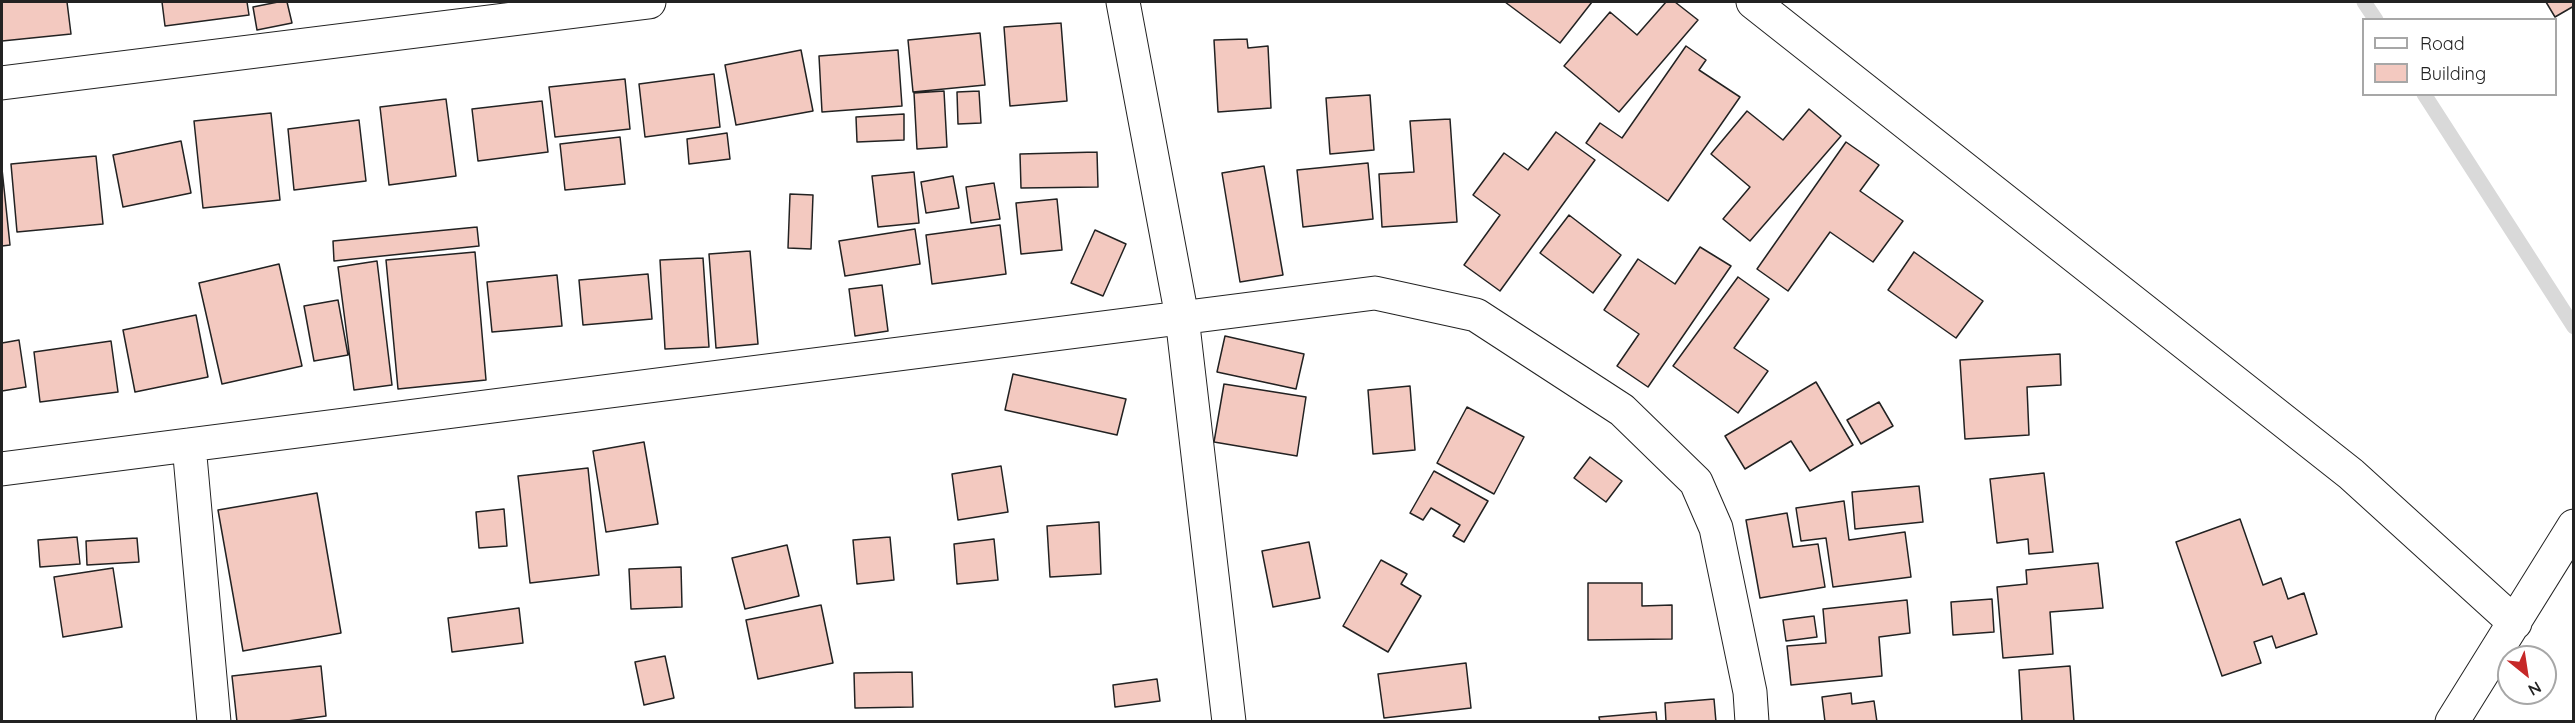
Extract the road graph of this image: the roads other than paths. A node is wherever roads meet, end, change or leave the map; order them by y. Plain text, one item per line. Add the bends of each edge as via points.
1 (649, 2) edge
2 (1123, 2) edge
3 (1753, 2) edge
4 (2, 83) edge
5 (1182, 317) junction
6 (189, 445) junction
7 (2, 469) edge
8 (2574, 526) edge
9 (2515, 622) junction
10 (214, 722) edge
11 (1229, 722) edge
12 (1752, 722) edge
13 (2452, 722) edge

1 - 4 street
2 - 5 street
3 - 9 street via 2351,474
5 - 6 street
5 - 11 street
5 - 12 street via 1376,293 1476,315 1622,410 1696,482 1716,528 1750,692
6 - 7 street
6 - 10 street
8 - 9 street
9 - 13 street

